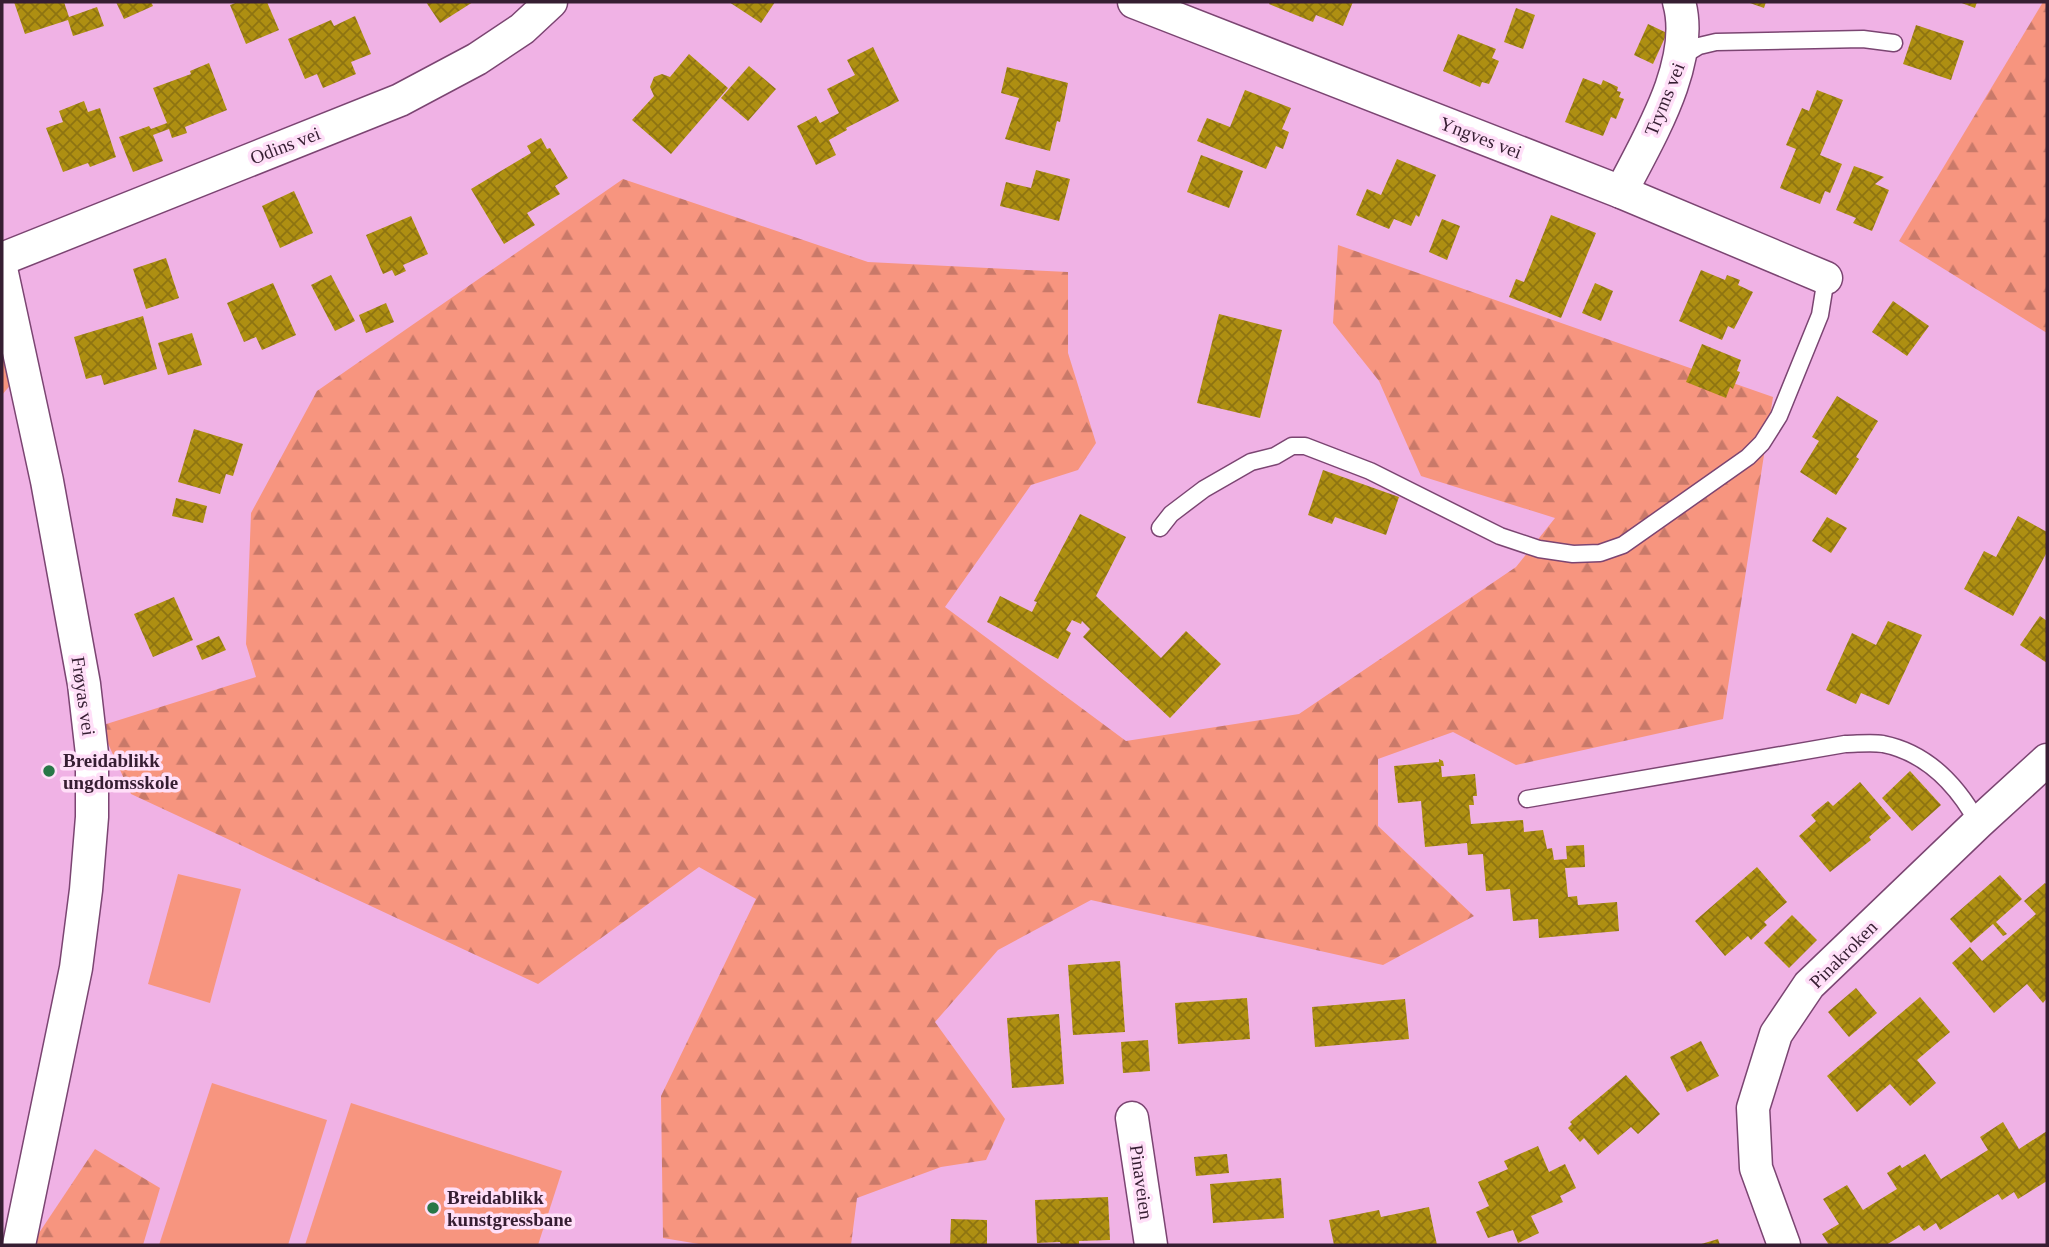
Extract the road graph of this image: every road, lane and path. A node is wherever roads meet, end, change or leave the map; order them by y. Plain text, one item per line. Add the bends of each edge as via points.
1 (551, 2) edge
2 (1134, 2) edge
3 (1679, 2) edge
4 (1894, 43) dead end
5 (1681, 57) junction
6 (1622, 192) junction
7 (2, 259) edge
8 (2, 273) edge
9 (1826, 278) joint
10 (1160, 528) dead end
11 (2047, 760) edge
12 (1527, 799) dead end
13 (1978, 823) junction
14 (1132, 1118) dead end
15 (19, 1245) edge
16 (1151, 1245) edge
17 (1784, 1245) edge

1 - 7 street, Odins vei via 522,29 400,100
2 - 6 street, Yngves vei
3 - 5 street, Tryms vei via 1683,13
4 - 5 lane via 1863,39 1716,42
5 - 6 street, Tryms vei via 1656,123
6 - 9 street, Yngves vei
8 - 15 street, Frøyas vei via 85,684 92,754 92,817 76,968
9 - 10 lane via 1820,315 1779,416 1762,443 1623,545 1600,553 1539,549 1500,536 1370,471 1305,446 1292,446 1251,462 1204,489
11 - 13 street, Pinakroken
12 - 13 lane via 1844,744 1881,744 1911,752 1931,764 1965,801
13 - 17 street, Pinakroken via 1809,985 1776,1034 1754,1108 1756,1168
14 - 16 street, Pinaveien

